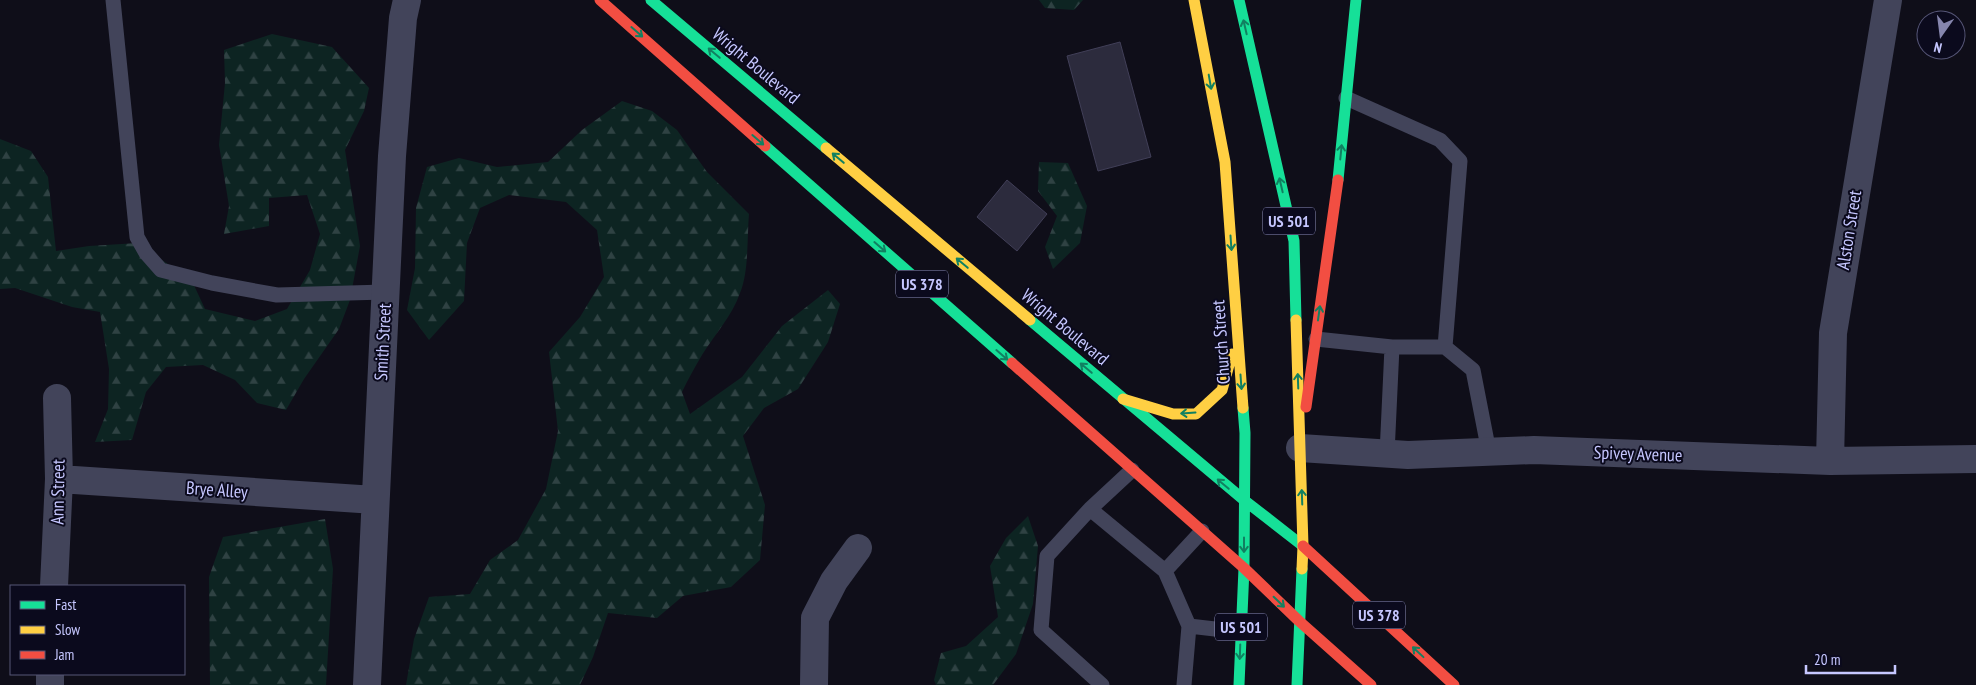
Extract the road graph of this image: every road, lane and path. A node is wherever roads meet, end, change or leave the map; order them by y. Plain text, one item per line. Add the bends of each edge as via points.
1 (112, 0) edge
2 (407, 0) edge
3 (600, 0) edge
4 (651, 0) edge
5 (1194, 0) edge
6 (1239, 0) edge
7 (1356, 0) edge
8 (1888, 0) edge
9 (1346, 98) junction
10 (386, 292) junction
11 (1238, 334) junction
12 (1316, 339) junction
13 (1392, 347) junction
14 (1445, 347) junction
15 (57, 398) dead end
16 (1123, 399) junction
17 (1300, 448) junction
18 (1489, 452) junction
19 (1387, 454) junction
20 (1976, 459) edge
21 (1830, 461) junction
22 (1132, 470) junction
23 (59, 480) junction
24 (375, 500) junction
25 (1244, 500) junction
26 (1090, 509) junction
27 (1202, 531) junction
28 (1303, 546) junction
29 (858, 548) dead end
30 (1244, 568) junction
31 (1165, 571) junction
32 (54, 585) edge
33 (1299, 621) junction
34 (1189, 626) junction
35 (1241, 632) junction
36 (367, 685) edge
37 (814, 685) edge
38 (1102, 685) edge
39 (1184, 685) edge
40 (1239, 685) edge
41 (1297, 685) edge
42 (1371, 685) edge
43 (1454, 685) edge

1 - 10 lane via 137,237 161,270 277,295
2 - 10 street, Smith Street via 392,156
3 -> 22 main road, US 378
16 -> 4 main road, Wright Boulevard / US 378
5 -> 11 main road, Church Street / US 501 via 1225,162
17 -> 6 main road, US 501 via 1294,241
7 - 9 main road
8 - 21 street, Alston Street via 1833,332
12 -> 9 main road
9 - 14 lane via 1440,140 1460,161
10 - 24 street, Smith Street
11 -> 16 main road via 1222,390 1196,414 1173,414
11 -> 25 main road, Church Street / US 501 via 1245,433
12 - 13 lane
12 - 17 main road
13 - 14 lane
13 - 19 lane
14 - 18 lane via 1473,370
15 - 23 street, Ann Street
25 -> 16 main road, Wright Boulevard / US 378
17 - 19 street, Spivey Avenue
28 -> 17 main road, US 501
18 - 19 street, Spivey Avenue
18 - 21 street, Spivey Avenue via 1534,450
20 - 21 street, Spivey Avenue
22 - 26 lane
22 - 27 main road, US 378
23 - 24 street, Brye Alley
23 - 32 street, Ann Street
24 - 36 street, Smith Street
25 - 28 main road, Wright Boulevard / US 378
25 -> 30 main road, Church Street / US 501
26 - 31 lane
26 - 38 lane via 1046,556 1041,630
27 - 30 main road, US 378
27 - 31 lane
28 - 33 main road, US 501
43 -> 28 main road, Wright Boulevard / US 378
29 - 37 street via 834,581 815,618
30 -> 33 main road, US 378
30 - 35 main road, Church Street / US 501
31 - 34 lane
33 - 41 main road, US 501
33 - 42 main road, US 378
34 - 35 lane
34 - 39 lane
35 -> 40 main road, Church Street / US 501

